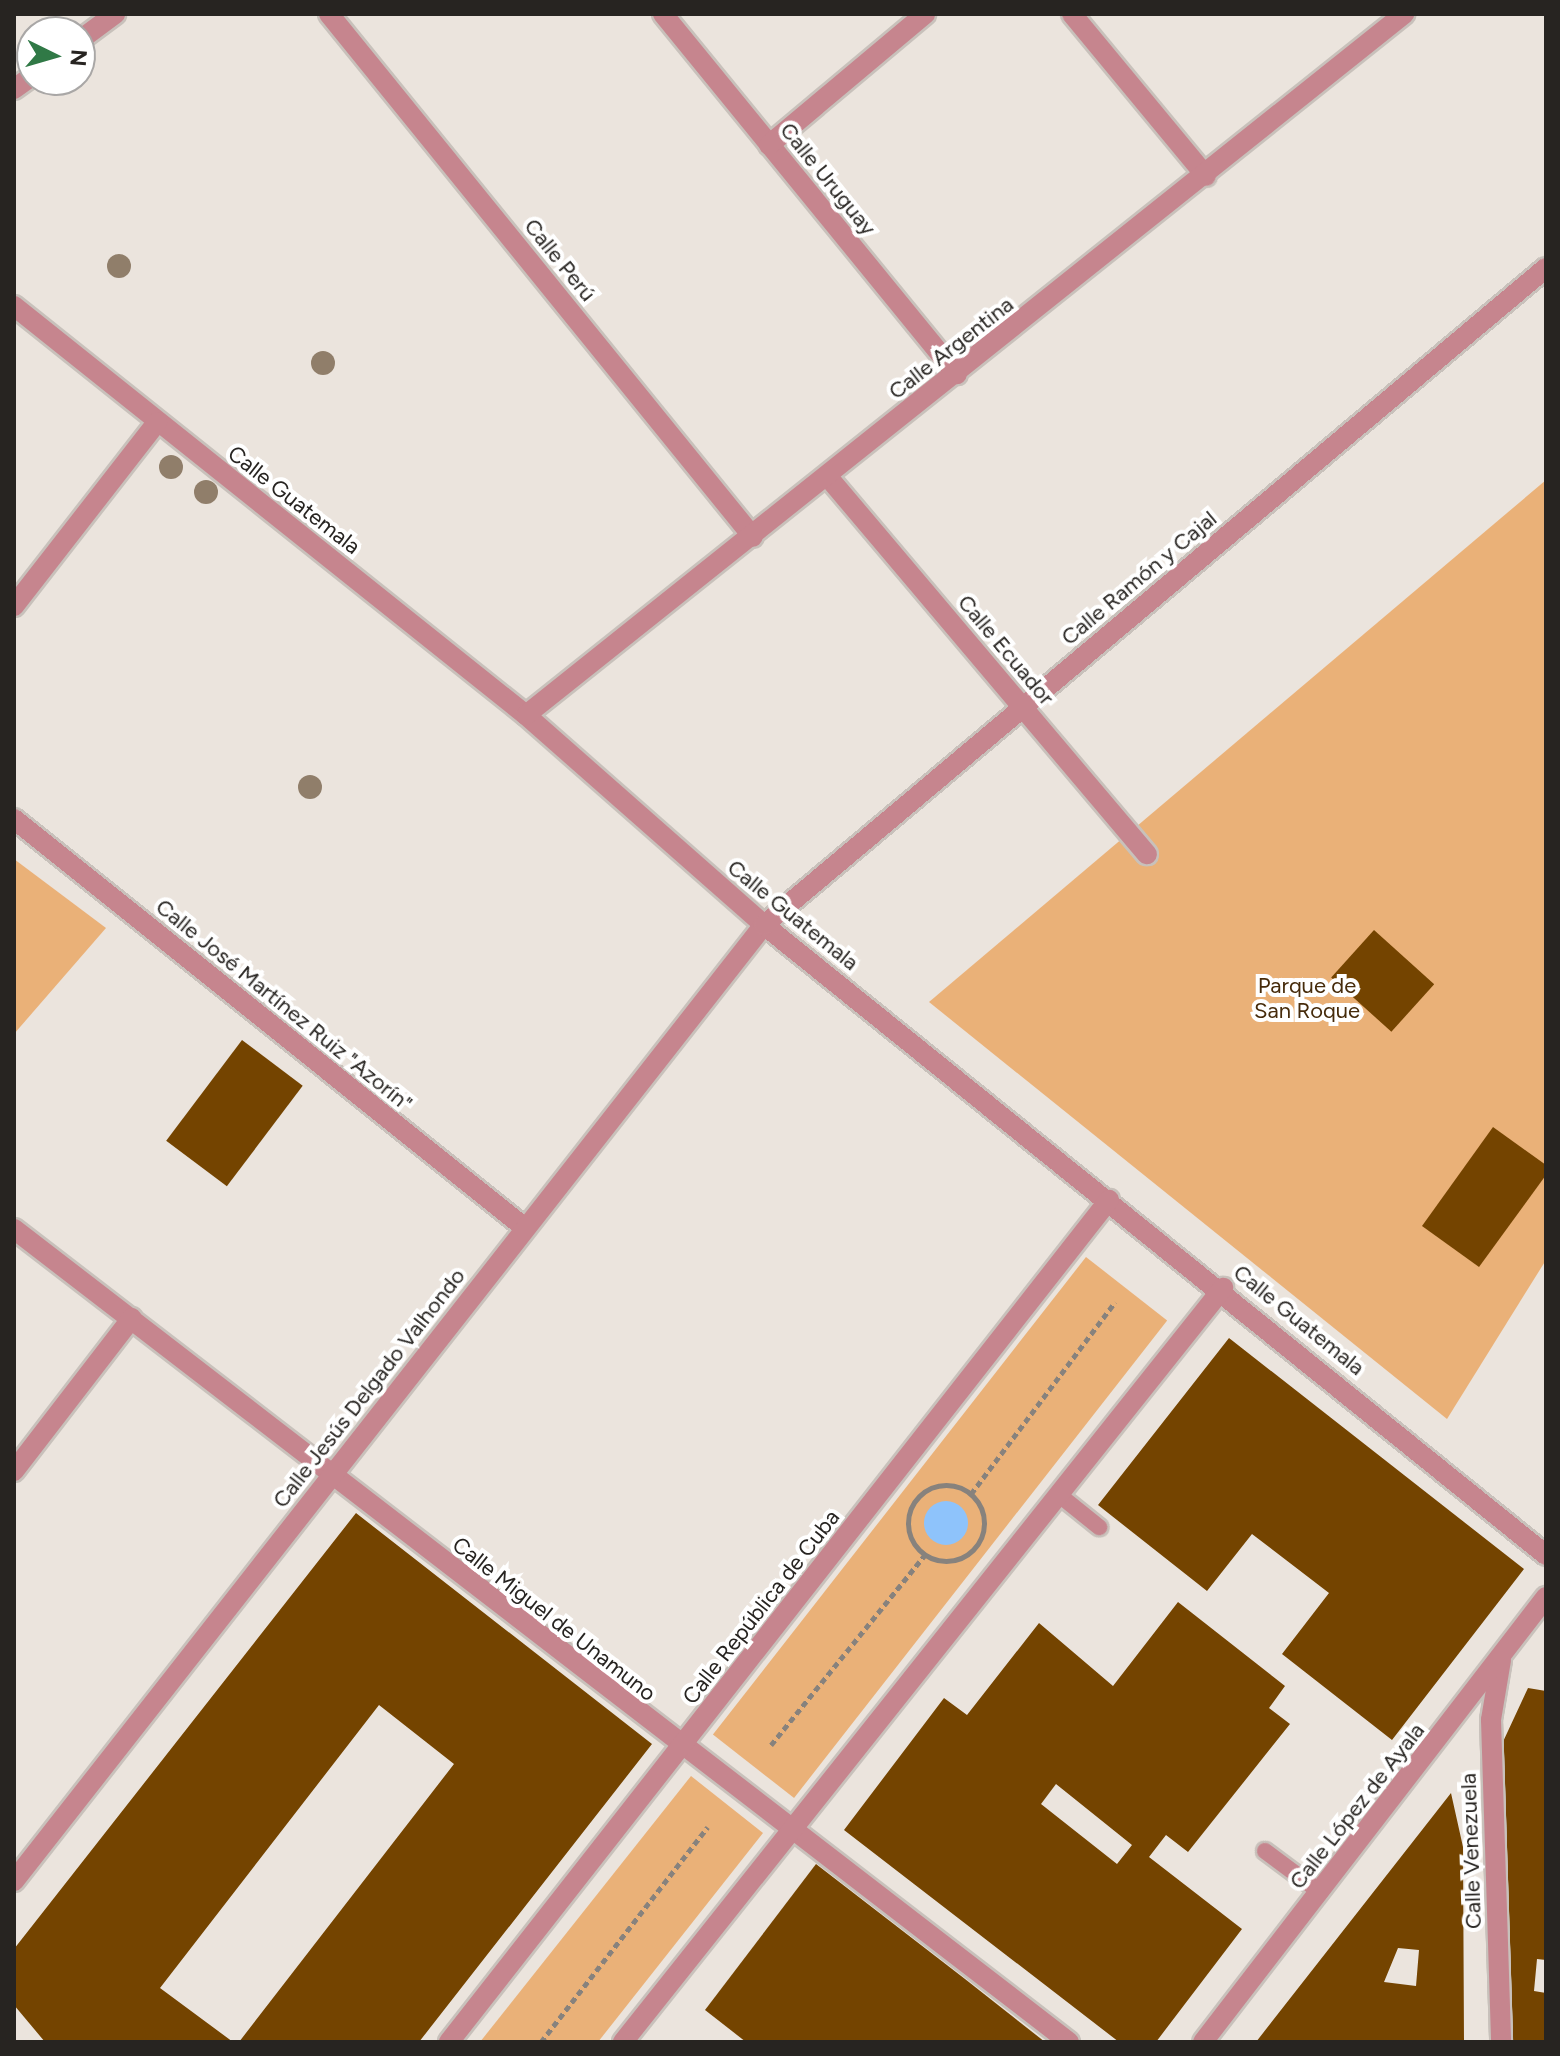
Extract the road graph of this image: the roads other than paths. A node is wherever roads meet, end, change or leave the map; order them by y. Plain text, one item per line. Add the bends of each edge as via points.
1 (115, 14) edge
2 (329, 14) edge
3 (663, 14) edge
4 (925, 14) edge
5 (1072, 14) edge
6 (1404, 14) edge
7 (96, 28) edge
8 (769, 145) junction
9 (1206, 176) junction
10 (1546, 268) edge
11 (14, 306) edge
12 (957, 374) junction
13 (157, 422) junction
14 (828, 477) junction
15 (753, 537) junction
16 (14, 606) edge
17 (1023, 707) junction
18 (526, 715) junction
19 (14, 819) edge
20 (1147, 854) dead end
21 (764, 925) junction
22 (1109, 1200) junction
23 (525, 1228) junction
24 (14, 1229) edge
25 (1223, 1288) junction
26 (132, 1318) junction
27 (14, 1471) edge
28 (333, 1474) junction
29 (1058, 1494) junction
30 (1099, 1527) dead end
31 (1546, 1555) edge
32 (1546, 1597) edge
33 (1501, 1660) junction
34 (682, 1748) junction
35 (789, 1831) junction
36 (1265, 1851) dead end
37 (14, 1881) edge
38 (1320, 1892) junction
39 (449, 2042) edge
40 (623, 2042) edge
41 (1069, 2042) edge
42 (1203, 2042) edge
43 (1501, 2042) edge

1 - 7 street
2 - 15 street, Calle Perú
3 - 8 street, Calle Uruguay
4 - 8 street
5 - 9 street
6 - 9 street, Calle Argentina
8 - 12 street, Calle Uruguay
9 - 12 street, Calle Argentina
10 - 17 street, Calle Ramón y Cajal
11 - 13 street, Calle Guatemala
12 - 14 street, Calle Argentina
13 - 16 street
13 - 18 street, Calle Guatemala
14 - 15 street, Calle Argentina
14 - 17 street, Calle Ecuador
15 - 18 street, Calle Argentina
17 - 20 street, Calle Ecuador
17 - 21 street, Calle Ramón y Cajal
18 - 21 street, Calle Guatemala
19 - 23 street, Calle José Martínez Ruiz "Azorín"
21 - 22 street, Calle Guatemala
21 - 23 street, Calle Jesús Delgado Valhondo
22 - 25 street, Calle Guatemala
22 - 34 street, Calle República de Cuba
23 - 28 street, Calle Jesús Delgado Valhondo
24 - 26 street, Calle Miguel de Unamuno
25 - 29 street
25 - 31 street, Calle Guatemala
26 - 27 street
26 - 28 street, Calle Miguel de Unamuno
28 - 34 street, Calle Miguel de Unamuno
28 - 37 street, Calle Jesús Delgado Valhondo
29 - 30 lane
29 - 35 street
32 - 33 street, Calle López de Ayala
33 - 38 street, Calle López de Ayala
33 - 43 street, Calle Venezuela via 1491,1720
34 - 35 street, Calle Miguel de Unamuno
34 - 39 street, Calle República de Cuba
35 - 40 street
35 - 41 street, Calle Miguel de Unamuno
36 - 38 lane
38 - 42 street, Calle López de Ayala

